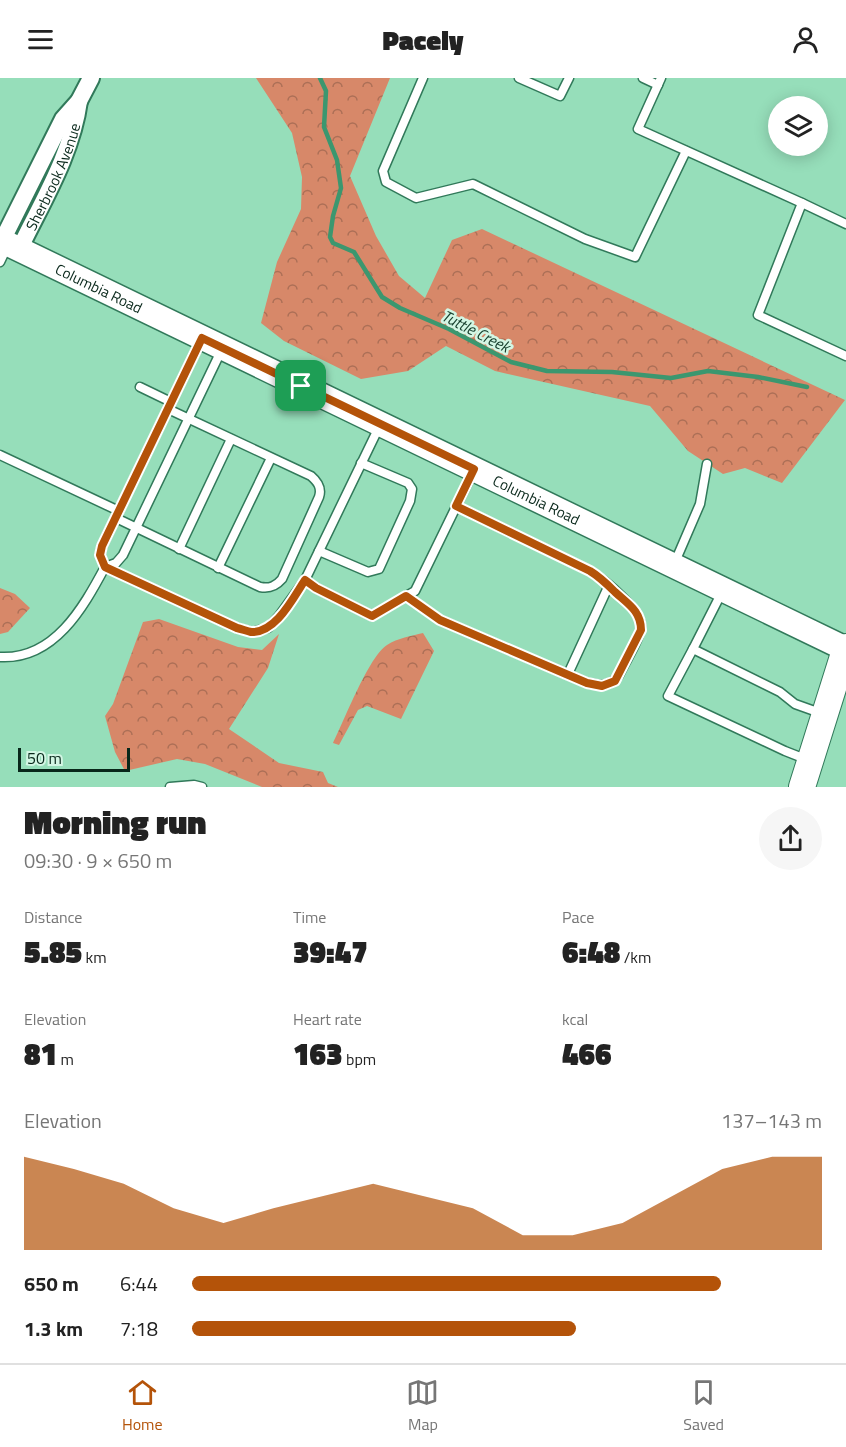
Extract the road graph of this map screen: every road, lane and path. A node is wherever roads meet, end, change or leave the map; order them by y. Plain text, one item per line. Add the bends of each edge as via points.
1 (91, 78) edge
2 (423, 78) edge
3 (519, 78) edge
4 (569, 78) edge
5 (643, 78) edge
6 (659, 81) edge
7 (686, 151) junction
8 (802, 202) junction
9 (846, 224) edge
10 (6, 248) edge
11 (212, 343) junction
12 (846, 356) edge
13 (140, 387) dead end
14 (170, 406) junction
15 (188, 419) junction
16 (380, 424) junction
17 (231, 439) junction
18 (0, 455) edge
19 (271, 458) junction
20 (361, 464) junction
21 (707, 465) dead end
22 (474, 469) junction
23 (456, 506) junction
24 (118, 514) junction
25 (136, 527) junction
26 (179, 549) junction
27 (319, 551) junction
28 (673, 566) junction
29 (105, 567) junction
30 (218, 568) junction
31 (305, 580) junction
32 (609, 585) junction
33 (723, 590) junction
34 (406, 596) junction
35 (693, 649) junction
36 (846, 649) edge
37 (0, 657) edge
38 (568, 675) junction
39 (825, 714) junction
40 (811, 761) junction
41 (170, 787) edge
42 (202, 787) edge
43 (802, 787) edge

1 - 10 street, Sherbrook Avenue via 80,101 67,152
2 - 7 lane via 383,171 386,182 416,198 473,184 585,239 634,256
3 - 4 lane via 560,96
5 - 6 lane
6 - 7 lane via 638,129
7 - 8 lane
8 - 9 lane
8 - 12 lane via 758,315
10 - 11 main road, Columbia Road
11 - 14 lane
11 - 15 lane
11 - 16 main road, Columbia Road
13 - 14 lane
14 - 15 lane
14 - 24 lane
15 - 17 lane
15 - 25 lane
16 - 20 lane
16 - 22 main road, Columbia Road
17 - 19 lane
17 - 26 lane
18 - 24 lane
19 - 30 lane
19 - 30 lane via 311,476 320,488 282,579 264,588
20 - 27 lane
20 - 27 lane via 408,483 412,489 379,569 368,572
21 - 28 lane via 700,504
22 - 23 lane
22 - 28 main road, Columbia Road
23 - 32 lane via 590,571
23 - 34 lane via 415,591
24 - 25 lane
24 - 29 lane via 100,555
25 - 26 lane
25 - 29 lane via 123,555
26 - 30 lane
27 - 31 lane
28 - 33 main road, Columbia Road
29 - 31 lane via 252,632 268,628
29 - 37 lane via 86,603 59,635 38,649
31 - 34 lane via 372,616
32 - 38 lane
32 - 38 lane via 637,613 641,630 615,681 602,686
33 - 35 lane
33 - 36 main road, Columbia Road
34 - 38 lane via 440,620
35 - 39 lane via 780,692 795,704
35 - 40 lane via 668,696
36 - 39 main road
39 - 40 main road
40 - 43 main road
41 - 42 lane

